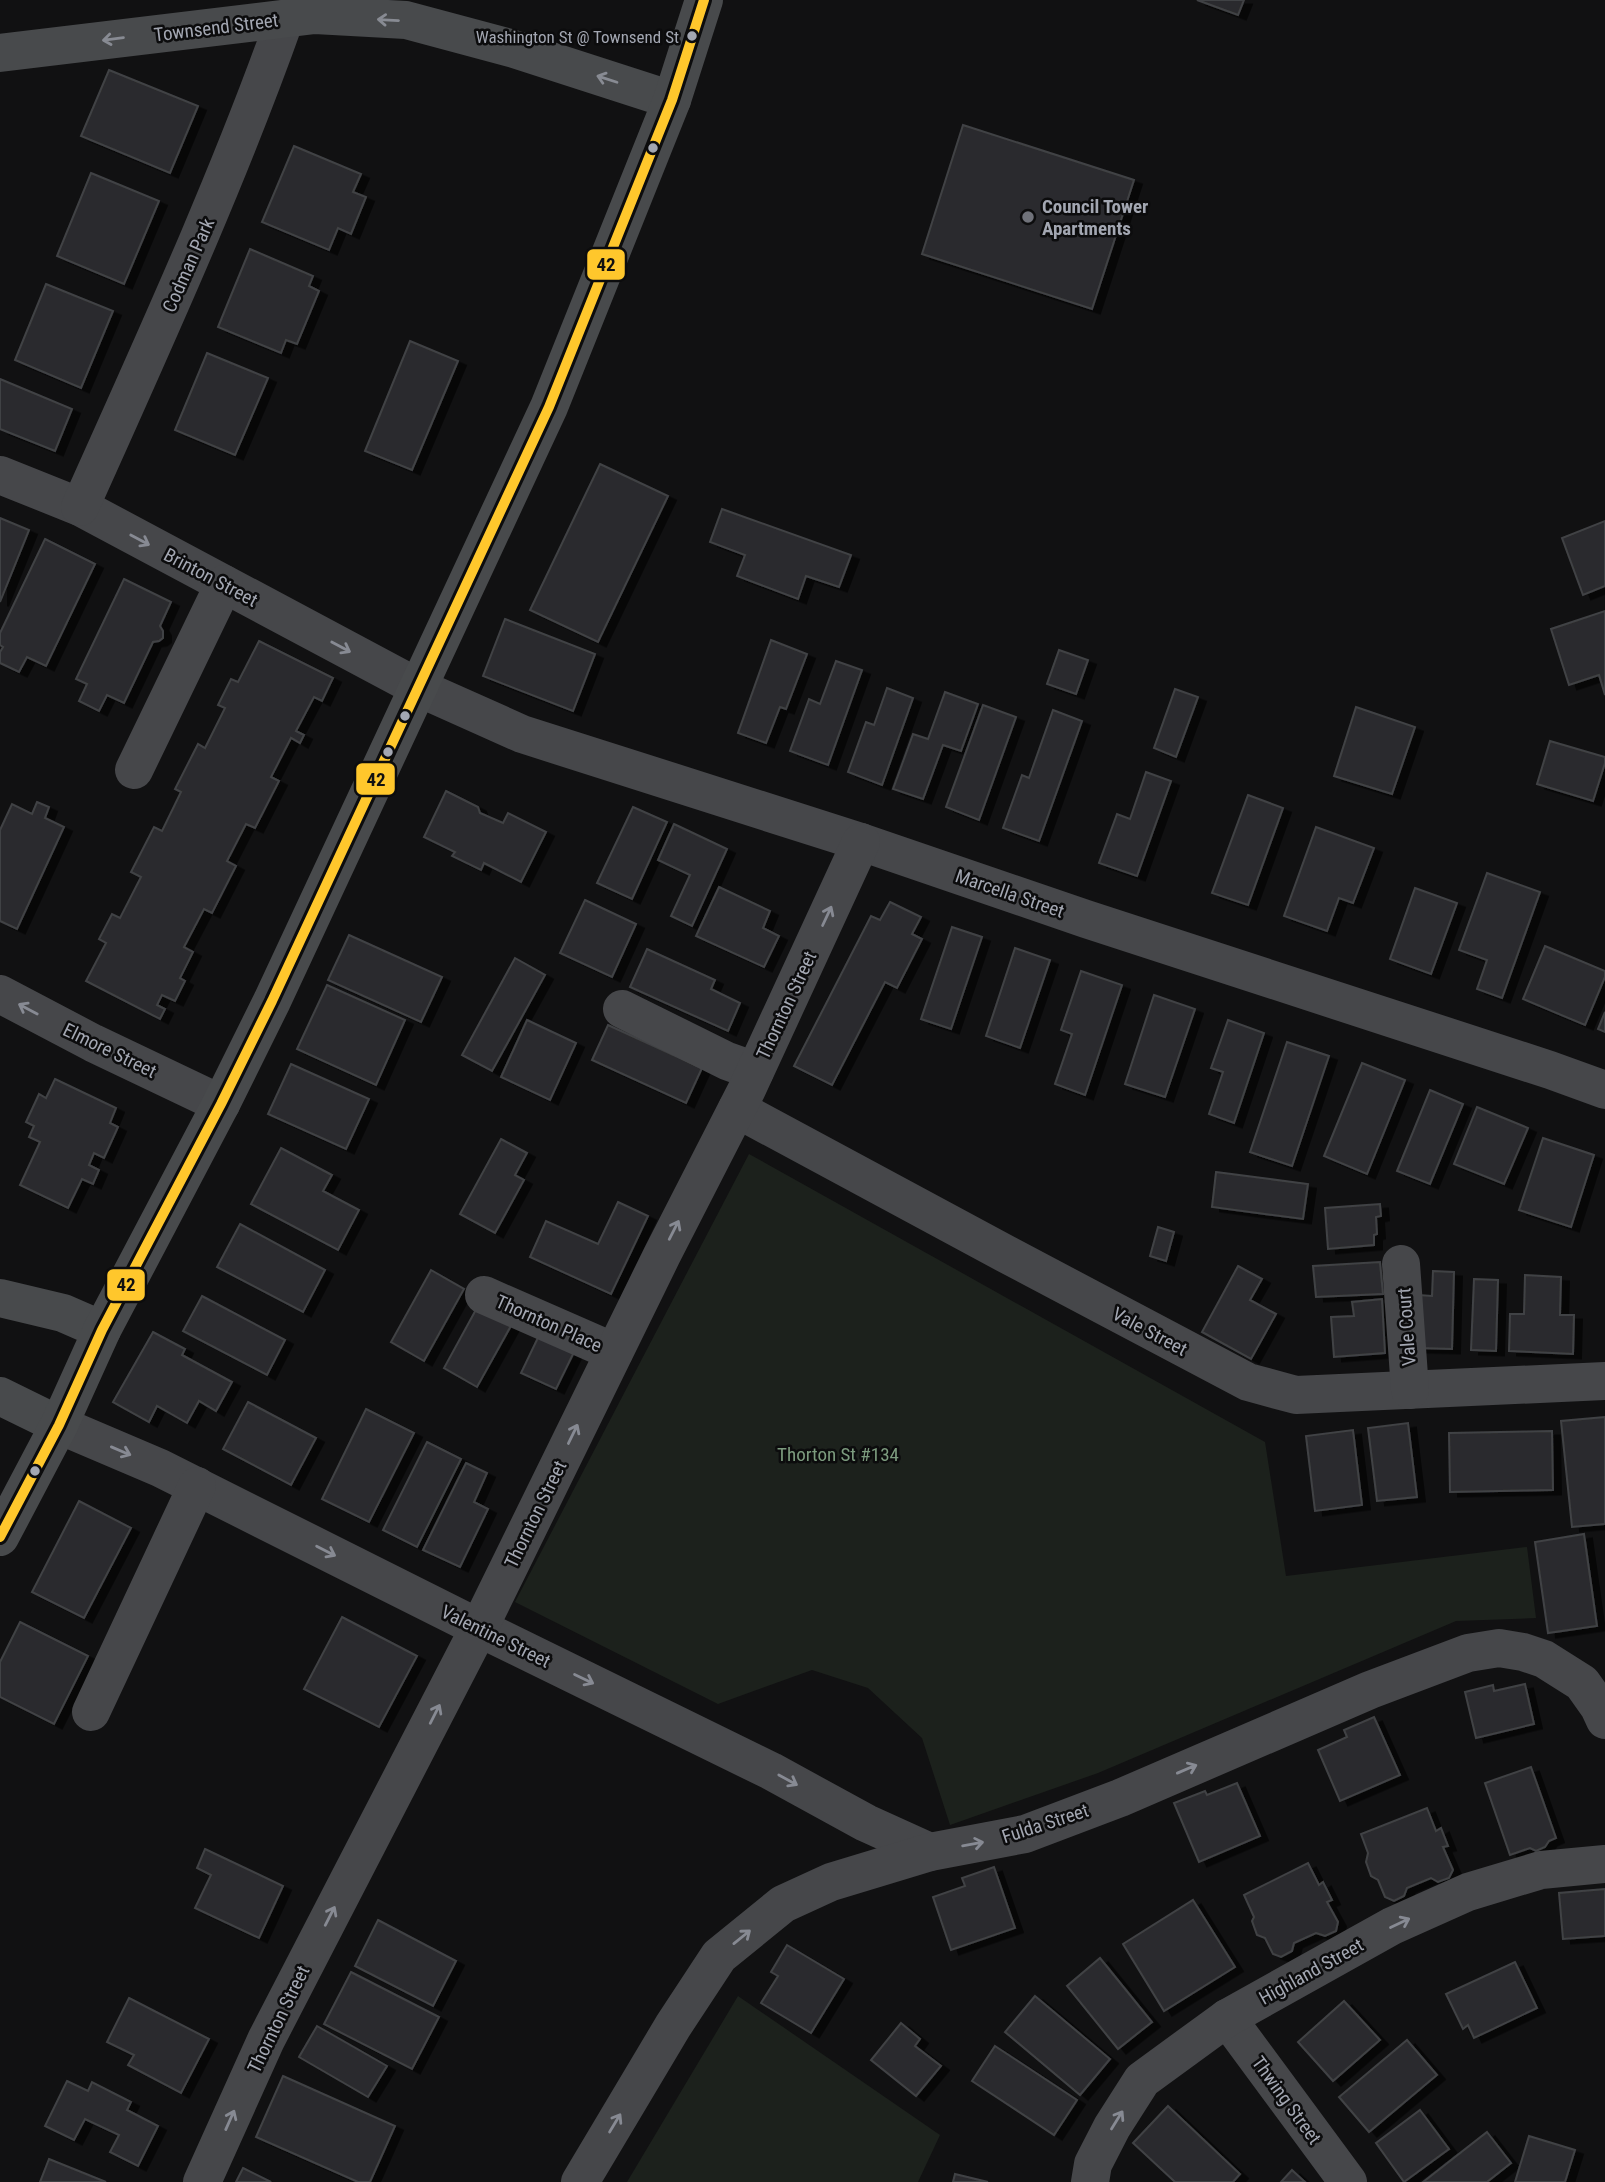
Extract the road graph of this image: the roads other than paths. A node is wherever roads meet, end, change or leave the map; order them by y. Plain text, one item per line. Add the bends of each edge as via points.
1 (704, 0) edge
2 (353, 9) edge
3 (285, 19) junction
4 (0, 52) edge
5 (672, 100) junction
6 (0, 475) edge
7 (80, 508) junction
8 (224, 584) junction
9 (419, 688) junction
10 (134, 770) dead end
11 (861, 842) junction
12 (0, 994) edge
13 (622, 1009) dead end
14 (755, 1072) junction
15 (1605, 1090) edge
16 (221, 1104) junction
17 (737, 1109) junction
18 (1401, 1265) dead end
19 (484, 1295) dead end
20 (0, 1298) edge
21 (102, 1330) junction
22 (614, 1352) junction
23 (1605, 1381) edge
24 (1410, 1390) junction
25 (0, 1396) edge
26 (59, 1425) junction
27 (197, 1486) junction
28 (0, 1537) edge
29 (479, 1628) junction
30 (91, 1712) dead end
31 (1605, 1720) edge
32 (930, 1852) junction
33 (1605, 1864) edge
34 (1227, 2018) junction
35 (201, 2182) edge
36 (580, 2182) edge
37 (1090, 2182) edge
38 (1348, 2182) edge

1 - 5 main road
2 - 3 main road, Townsend Street
5 -> 2 main road, Townsend Street via 514,49
3 -> 4 main road, Townsend Street
3 - 7 street, Codman Park via 205,226
5 - 9 main road via 548,407
6 - 7 street, Brinton Street
7 -> 8 street, Brinton Street
8 -> 9 street, Brinton Street
8 - 10 street
9 - 11 street, Marcella Street via 523,734
9 - 16 main road
14 -> 11 street, Thornton Street
11 - 15 street, Marcella Street
16 -> 12 street, Elmore Street
13 - 14 street
14 - 17 street, Thornton Street
16 - 21 main road
22 -> 17 street, Thornton Street
17 - 24 street, Vale Street via 1248,1382 1296,1395
18 - 24 street, Vale Court
19 - 22 street, Thornton Place
20 - 21 main road via 63,1313
21 - 26 main road
29 -> 22 street, Thornton Street
23 - 24 street, Vale Street
25 - 26 main road
26 -> 27 street, Valentine Street
26 - 28 main road
27 -> 29 street, Valentine Street
27 - 30 street
29 -> 32 street, Valentine Street
35 -> 29 street, Thornton Street via 266,2040
32 -> 31 street, Fulda Street via 1025,1834 1468,1653 1499,1648 1544,1659 1582,1684
36 -> 32 street, Fulda Street via 719,1956 783,1904 831,1882
34 -> 33 street, Highland Street via 1392,1926 1468,1892 1541,1870
37 -> 34 street, Highland Street via 1093,2164 1142,2080
34 - 38 street, Thwing Street

